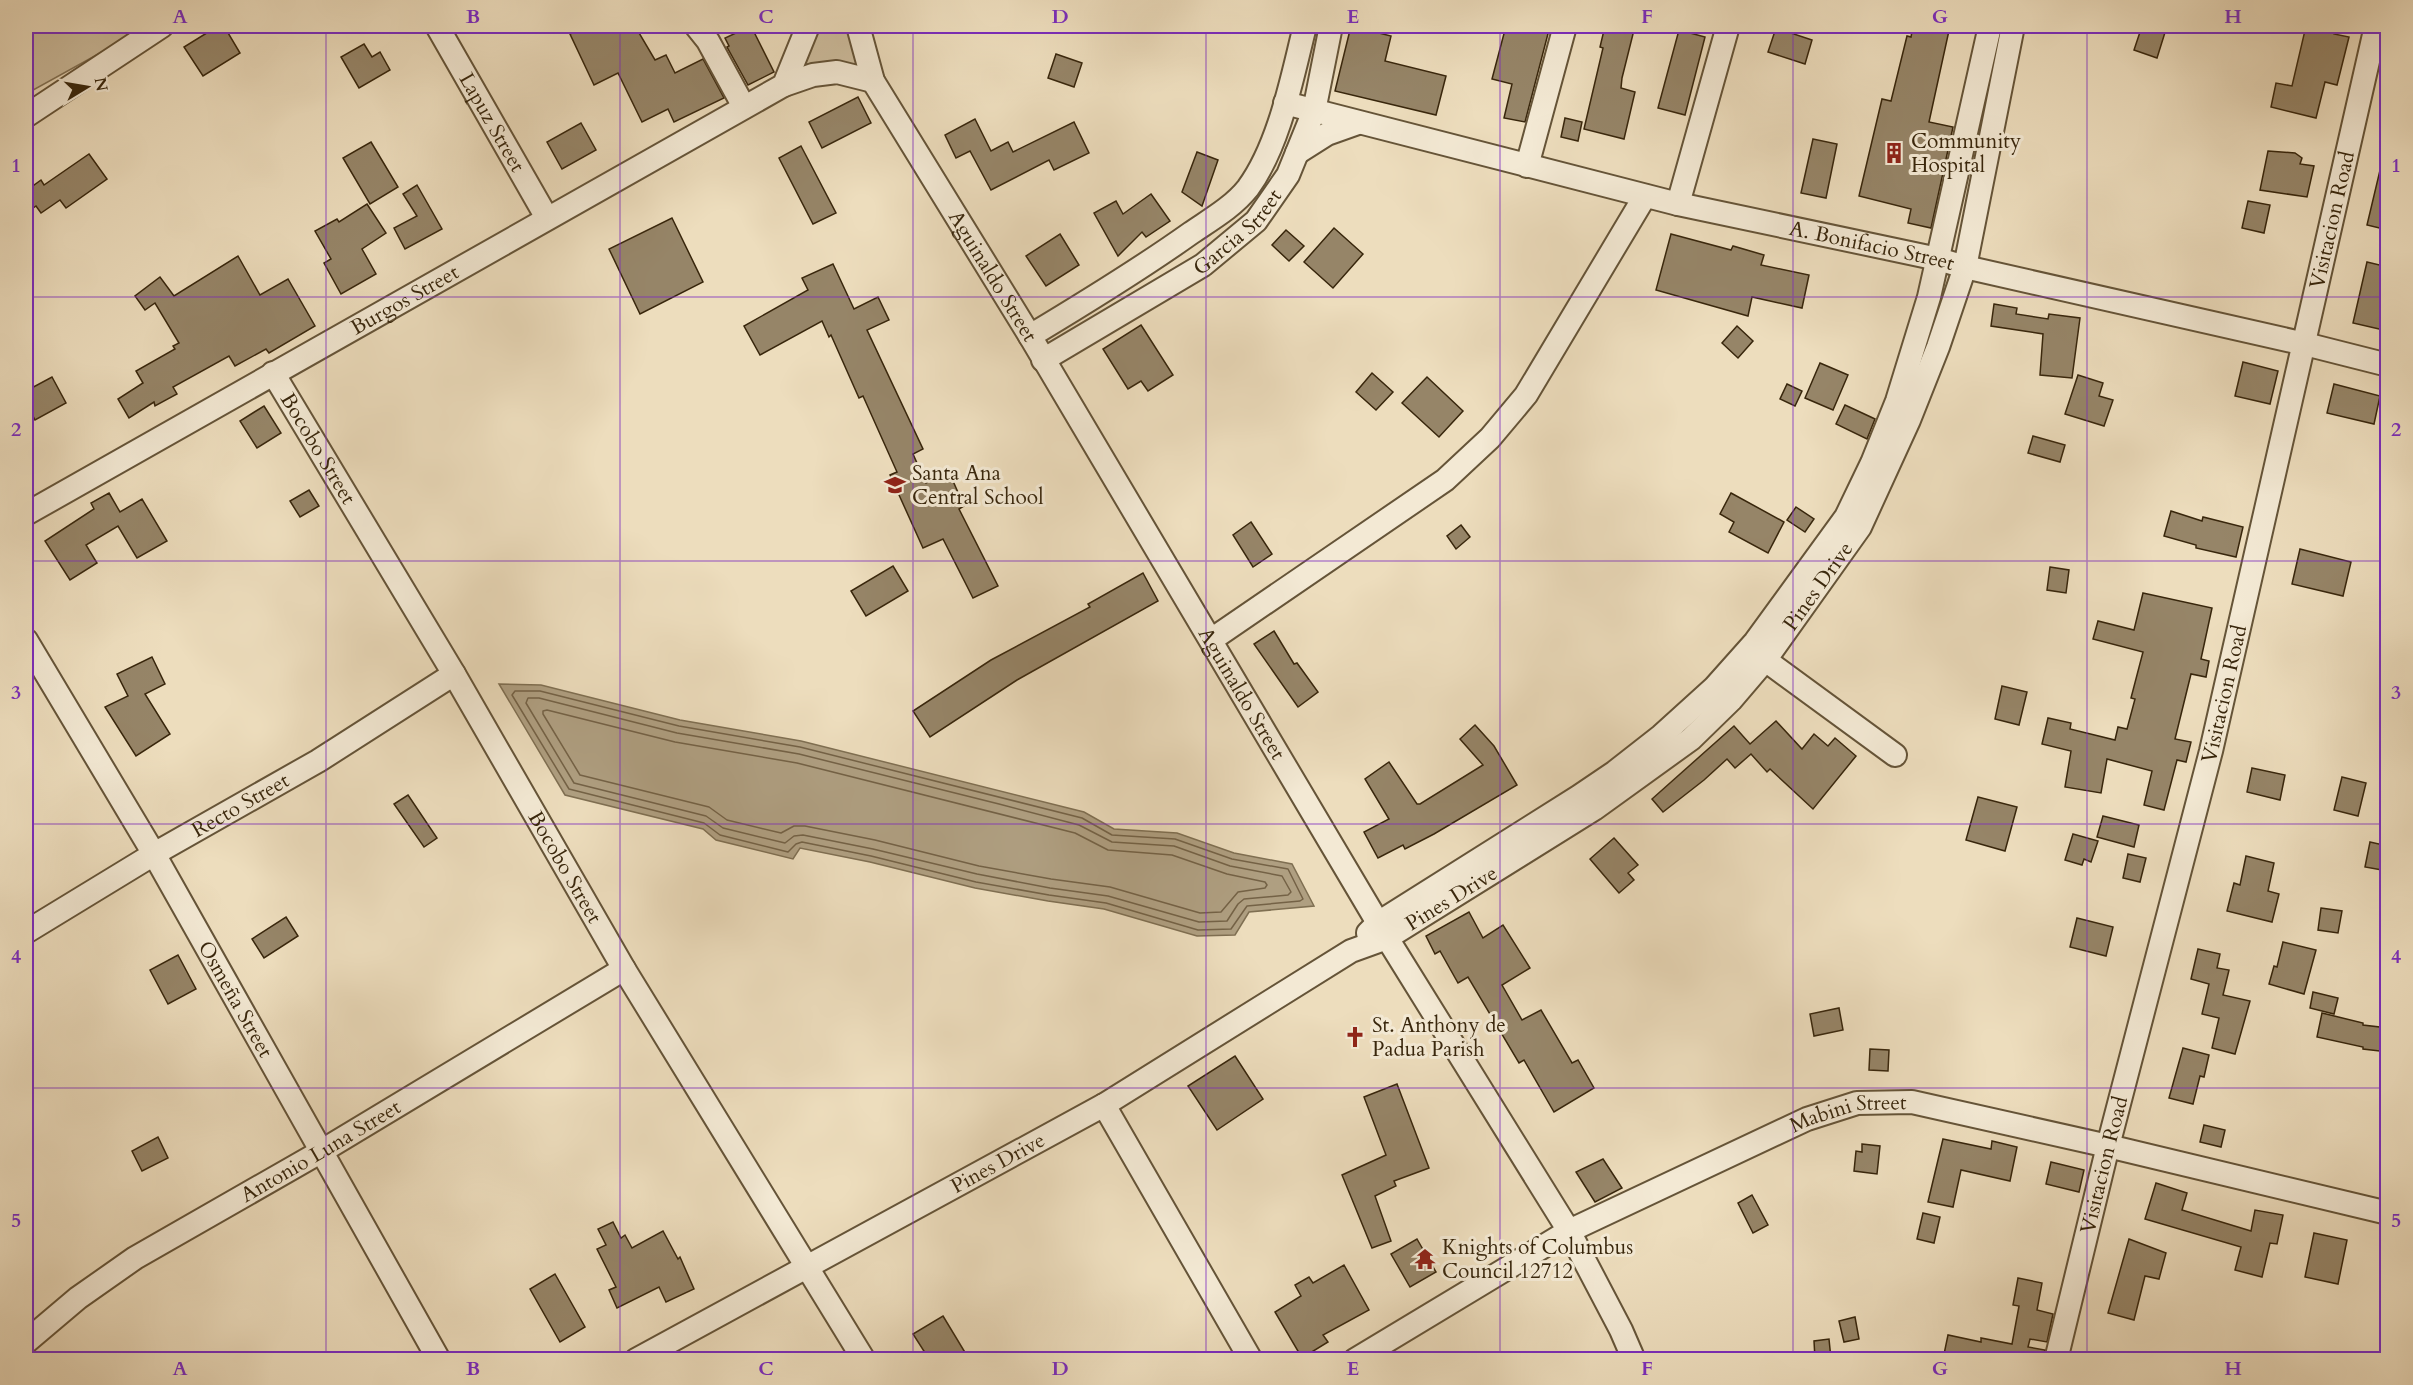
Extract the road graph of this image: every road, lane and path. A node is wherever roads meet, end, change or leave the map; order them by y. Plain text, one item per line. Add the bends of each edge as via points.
1 (162, 26) edge
2 (437, 26) edge
3 (696, 26) edge
4 (808, 26) edge
5 (858, 26) edge
6 (1305, 26) edge
7 (1330, 26) edge
8 (1565, 26) edge
9 (1728, 26) edge
10 (1990, 26) edge
11 (2013, 26) edge
12 (2376, 26) edge
13 (873, 81) junction
14 (784, 85) junction
15 (1285, 103) junction
16 (744, 107) junction
17 (1314, 111) junction
18 (26, 116) edge
19 (1358, 123) junction
20 (1297, 153) junction
21 (1527, 166) junction
22 (1645, 196) junction
23 (1678, 204) junction
24 (547, 218) junction
25 (1938, 259) junction
26 (1965, 267) junction
27 (1030, 336) junction
28 (2305, 344) junction
29 (1043, 360) junction
30 (2388, 365) edge
31 (273, 373) junction
32 (26, 514) edge
33 (26, 640) edge
34 (1211, 640) junction
35 (1758, 654) junction
36 (454, 674) junction
37 (1895, 755) dead end
38 (154, 854) junction
39 (1382, 930) junction
40 (26, 932) edge
41 (624, 969) junction
42 (1104, 1106) junction
43 (2108, 1146) junction
44 (322, 1151) junction
45 (2388, 1213) edge
46 (1569, 1231) junction
47 (809, 1267) junction
48 (26, 1342) edge
49 (439, 1359) edge
50 (636, 1359) edge
51 (864, 1359) edge
52 (1251, 1359) edge
53 (1355, 1359) edge
54 (1634, 1359) edge
55 (2056, 1359) edge

1 - 18 street
2 - 24 street, Lapuz Street
3 - 16 street
4 - 14 street
5 - 13 street, Aguinaldo Street
6 - 15 street, Garcia Street
7 - 17 street, Garcia Street
8 - 21 street
9 - 23 street
10 - 25 street, Pines Drive
11 - 26 street, Pines Drive
12 - 28 street, Visitacion Road
13 - 14 street, Burgos Street via 837,72
13 - 27 street, Aguinaldo Street
14 - 16 street, Burgos Street
15 - 17 street, A. Bonifacio Street
15 - 27 street, Garcia Street via 1265,157 1248,188 1230,206 1148,264
16 - 24 street, Burgos Street
17 - 19 street, A. Bonifacio Street
17 - 20 street, Garcia Street
19 - 20 street via 1327,134
19 - 21 street, A. Bonifacio Street
20 - 29 street, Garcia Street via 1288,175 1256,221 1203,265
21 - 22 street, A. Bonifacio Street
22 - 23 street, A. Bonifacio Street
22 - 34 street via 1526,395 1490,438 1445,480
23 - 25 street, A. Bonifacio Street
24 - 31 street, Burgos Street
25 - 26 street, A. Bonifacio Street
25 - 35 street, Pines Drive via 1897,400 1868,472 1846,517
26 - 28 street, A. Bonifacio Street
26 - 35 street, Pines Drive via 1909,420 1860,527
27 - 29 street, Aguinaldo Street
28 - 30 street, A. Bonifacio Street
28 - 43 street, Visitacion Road via 2211,751
29 - 34 street, Aguinaldo Street
31 - 32 street, Burgos Street
31 - 36 street, Bocobo Street
33 - 38 street, Osmeña Street
34 - 39 street, Aguinaldo Street
35 - 37 street
35 - 39 street, Pines Drive via 1731,700 1691,739 1594,809
36 - 38 street, Recto Street via 318,761
36 - 41 street, Bocobo Street
38 - 40 street, Recto Street
38 - 44 street, Osmeña Street
39 - 42 street, Pines Drive
39 - 46 street, Aguinaldo Street
41 - 44 street, Antonio Luna Street
41 - 47 street, Bocobo Street
42 - 47 street, Pines Drive
42 - 52 street
43 - 45 street, Mabini Street
43 - 46 street, Mabini Street via 1912,1102 1857,1103 1807,1119
43 - 55 street, Visitacion Road
44 - 48 street, Antonio Luna Street via 135,1258 78,1298
44 - 49 street, Osmeña Street
46 - 53 street, Mabini Street
46 - 54 street, Aguinaldo Street
47 - 50 street, Pines Drive
47 - 51 street, Bocobo Street

